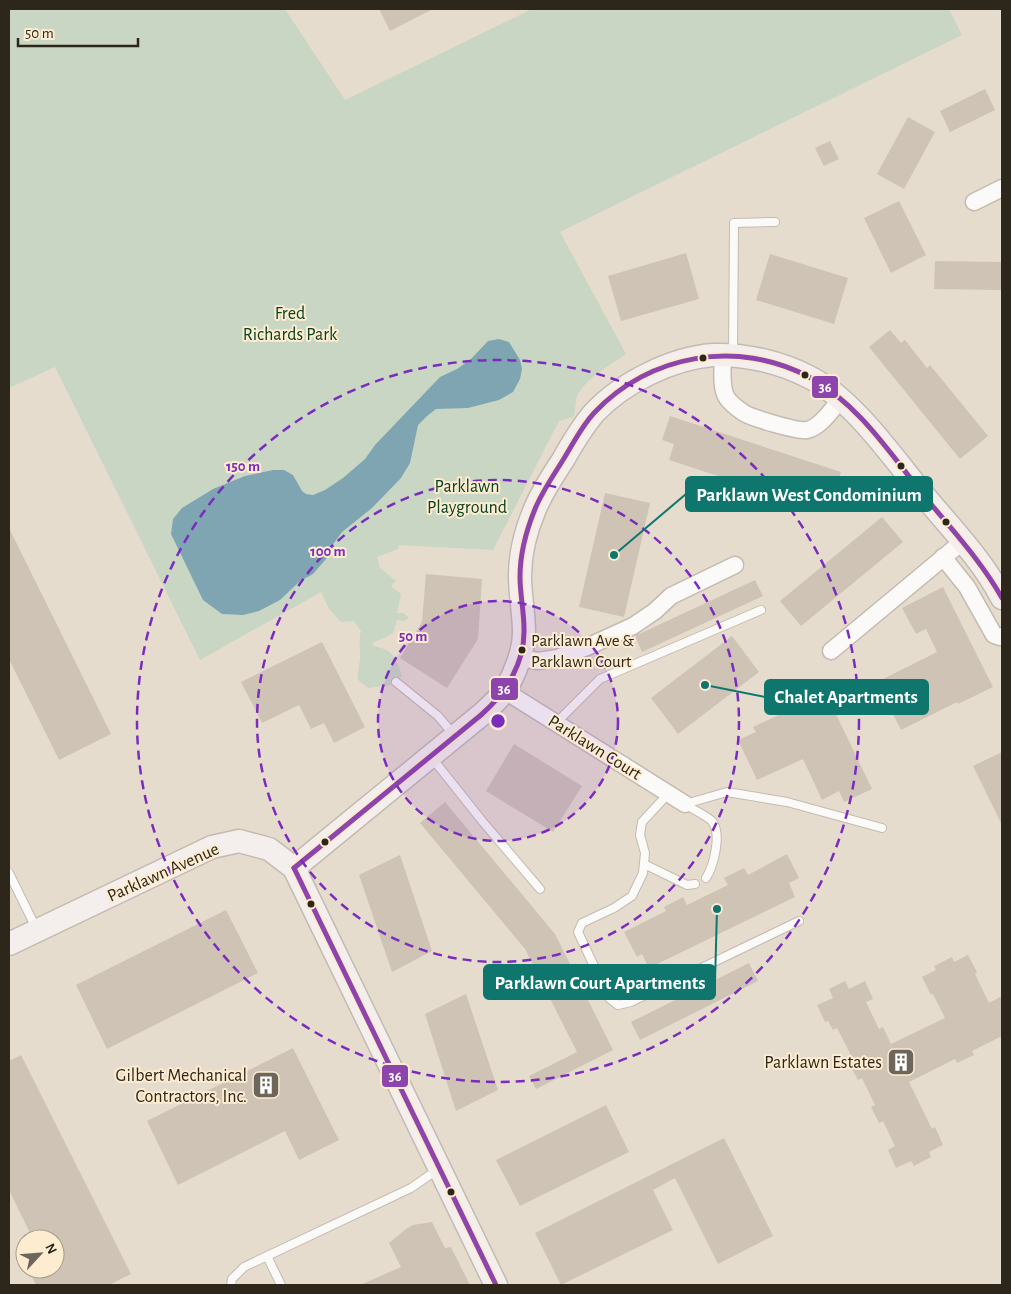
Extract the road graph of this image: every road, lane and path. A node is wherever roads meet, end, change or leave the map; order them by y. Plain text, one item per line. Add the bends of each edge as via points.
1 (1002, 188) edge
2 (974, 202) dead end
3 (775, 222) dead end
4 (728, 356) junction
5 (841, 399) junction
6 (962, 542) junction
7 (943, 557) junction
8 (735, 565) dead end
9 (1002, 598) edge
10 (761, 610) dead end
11 (1002, 636) edge
12 (831, 651) dead end
13 (519, 658) junction
14 (396, 682) dead end
15 (505, 691) junction
16 (556, 723) junction
17 (455, 736) junction
18 (431, 756) junction
19 (668, 794) junction
20 (685, 804) junction
21 (882, 828) dead end
22 (644, 864) junction
23 (294, 868) junction
24 (9, 873) edge
25 (706, 878) dead end
26 (695, 884) dead end
27 (540, 889) dead end
28 (799, 922) dead end
29 (37, 931) junction
30 (9, 944) edge
31 (439, 1169) junction
32 (267, 1256) junction
33 (231, 1285) edge
34 (281, 1285) edge
35 (496, 1285) edge

1 - 2 street
3 - 4 lane via 734,223
4 - 5 street via 779,363 810,377
4 - 5 street via 723,384 726,397 746,414 806,431 817,426
4 - 13 street via 712,355 679,362 649,374 619,392 594,413 574,440 535,508 524,541 520,575 524,634
5 - 6 street via 864,422
6 - 7 street
6 - 9 street
7 - 11 street via 967,587 994,635
7 - 12 street
8 - 13 street via 670,596 633,626 587,647 558,658 539,661
10 - 16 lane via 600,679
13 - 15 street
14 - 17 lane via 438,716
15 - 16 street, Parklawn Court
15 - 17 street
16 - 19 street, Parklawn Court
17 - 18 street
18 - 23 street
18 - 27 lane
19 - 20 street, Parklawn Court
19 - 22 lane via 642,822 640,835
20 - 21 lane via 727,792 787,802
20 - 25 lane via 712,821 717,834 712,868
22 - 26 lane via 687,885
22 - 28 lane via 632,896 582,923 578,932 609,998 618,1005 631,1002
23 - 29 street, Parklawn Avenue via 269,849 239,841 212,846
23 - 31 street
24 - 29 lane
29 - 30 street, Parklawn Avenue
31 - 32 lane via 411,1188
31 - 35 street
32 - 33 lane via 244,1267 232,1279
32 - 34 lane

